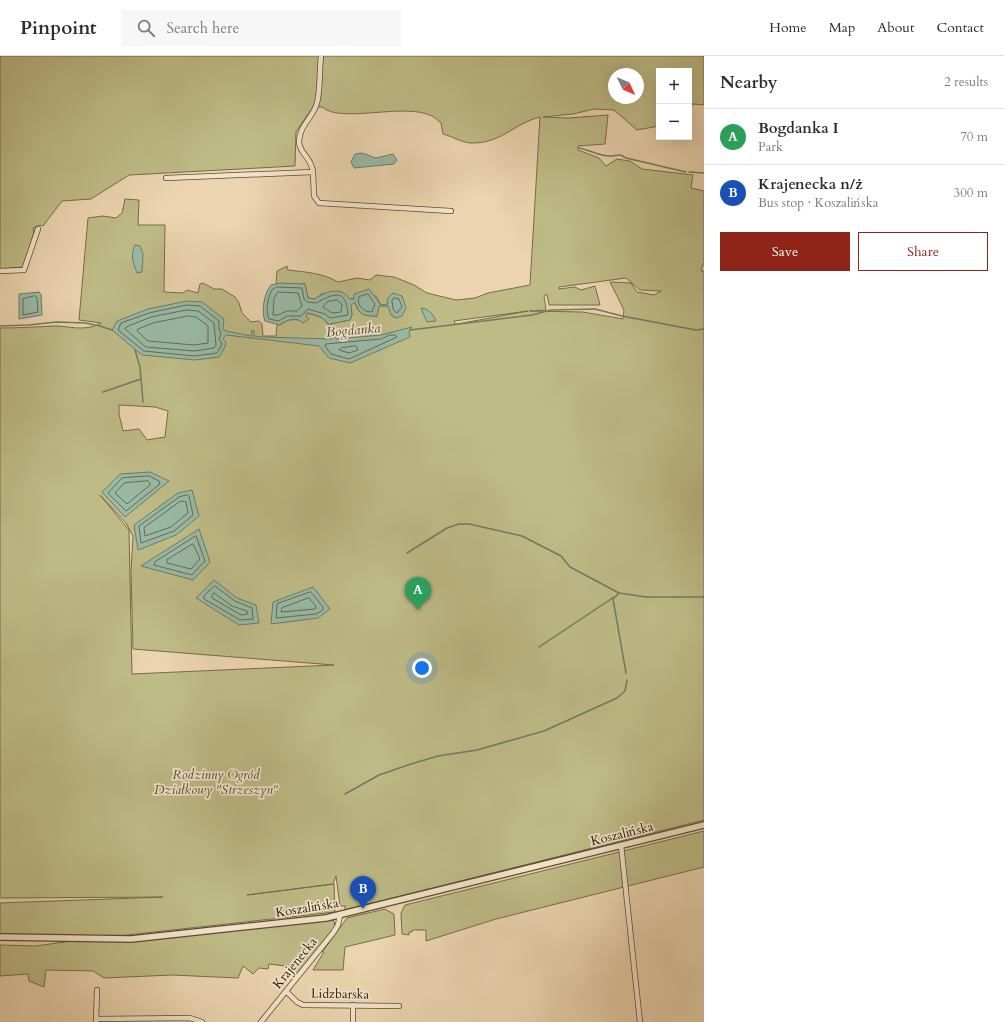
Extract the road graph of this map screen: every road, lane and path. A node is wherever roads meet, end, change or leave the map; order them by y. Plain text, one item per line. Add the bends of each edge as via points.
1 (321, 56) edge
2 (313, 172) junction
3 (166, 178) dead end
4 (451, 211) dead end
5 (38, 228) dead end
6 (0, 271) edge
7 (704, 825) edge
8 (621, 845) junction
9 (340, 915) junction
10 (0, 938) edge
11 (97, 990) dead end
12 (286, 991) junction
13 (353, 1005) junction
14 (399, 1006) dead end
15 (96, 1020) edge
16 (202, 1022) edge
17 (261, 1022) edge
18 (353, 1022) edge
19 (640, 1022) edge

1 - 2 street via 316,106 303,127 299,141 300,148 312,162
2 - 3 street
2 - 4 street via 314,196 320,203
5 - 6 street via 24,270
7 - 8 street, Koszalińska
8 - 9 street, Koszalińska
8 - 19 street
9 - 10 street, Koszalińska via 301,922 131,939
9 - 12 street, Krajenecka via 335,930
11 - 15 street
12 - 13 street, Lidzbarska via 297,1002 304,1004
12 - 17 street, Krajenecka
13 - 14 street, Lidzbarska
13 - 18 street
15 - 16 street via 190,1018

